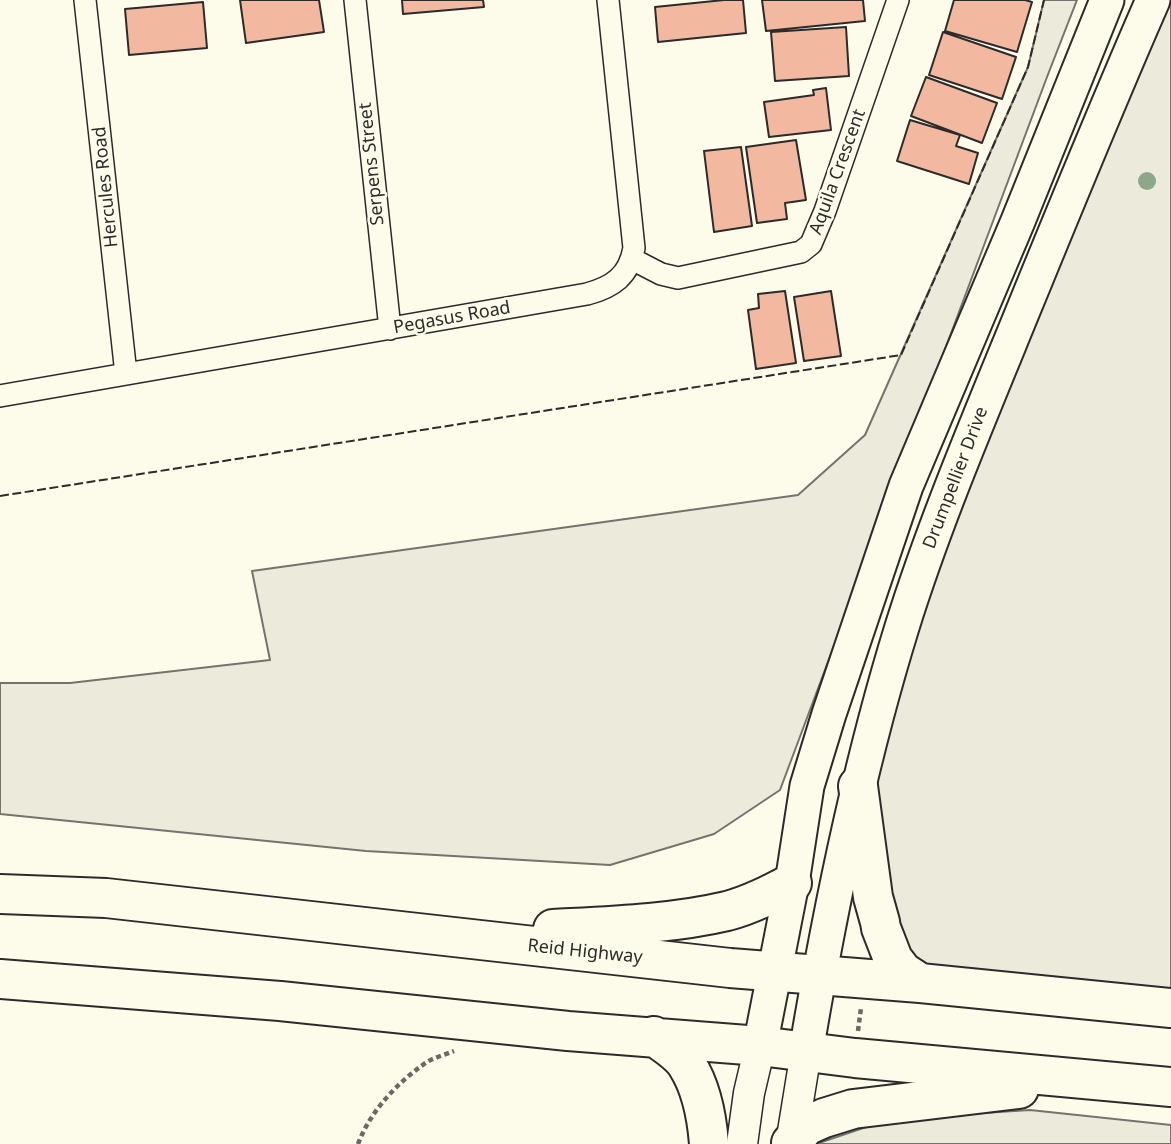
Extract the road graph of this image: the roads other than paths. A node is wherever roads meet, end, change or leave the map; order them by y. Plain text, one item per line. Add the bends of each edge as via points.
1 (85, 0) edge
2 (355, 0) edge
3 (608, 0) edge
4 (898, 0) edge
5 (1107, 0) edge
6 (1153, 0) edge
7 (632, 260) junction
8 (390, 328) junction
9 (126, 374) junction
10 (0, 396) edge
11 (858, 786) junction
12 (792, 883) junction
13 (0, 894) edge
14 (106, 898) junction
15 (774, 972) junction
16 (818, 976) junction
17 (0, 979) edge
18 (920, 983) junction
19 (1171, 1008) edge
20 (654, 1036) junction
21 (760, 1046) junction
22 (806, 1052) junction
23 (1094, 1080) junction
24 (1171, 1087) edge
25 (709, 1144) edge
26 (742, 1144) edge
27 (791, 1144) edge

1 - 9 street, Hercules Road
2 - 8 street, Serpens Street
3 - 7 street
4 - 7 street, Aquila Crescent via 811,244 801,252 678,278
5 - 12 main road via 906,486 807,786
6 - 11 main road, Drumpellier Drive via 936,526 902,626
7 - 8 street, Pegasus Road via 619,278 587,294
8 - 9 street, Pegasus Road
9 - 10 street, Pegasus Road
11 - 16 main road, Drumpellier Drive
11 - 18 highway via 881,928 893,959
12 - 14 highway via 726,911 614,926 550,929 186,886
12 - 15 main road
13 - 14 highway, Reid Highway
14 - 15 highway, Reid Highway
15 - 16 highway, Reid Highway
15 - 21 main road
16 - 18 highway, Reid Highway
16 - 22 main road, Drumpellier Drive
17 - 20 highway
18 - 19 highway, Reid Highway
20 - 21 highway
20 - 25 highway via 687,1064 697,1085
21 - 22 highway
21 - 26 street
22 - 23 highway
22 - 27 street
23 - 24 highway
23 - 27 highway via 853,1109 806,1126

